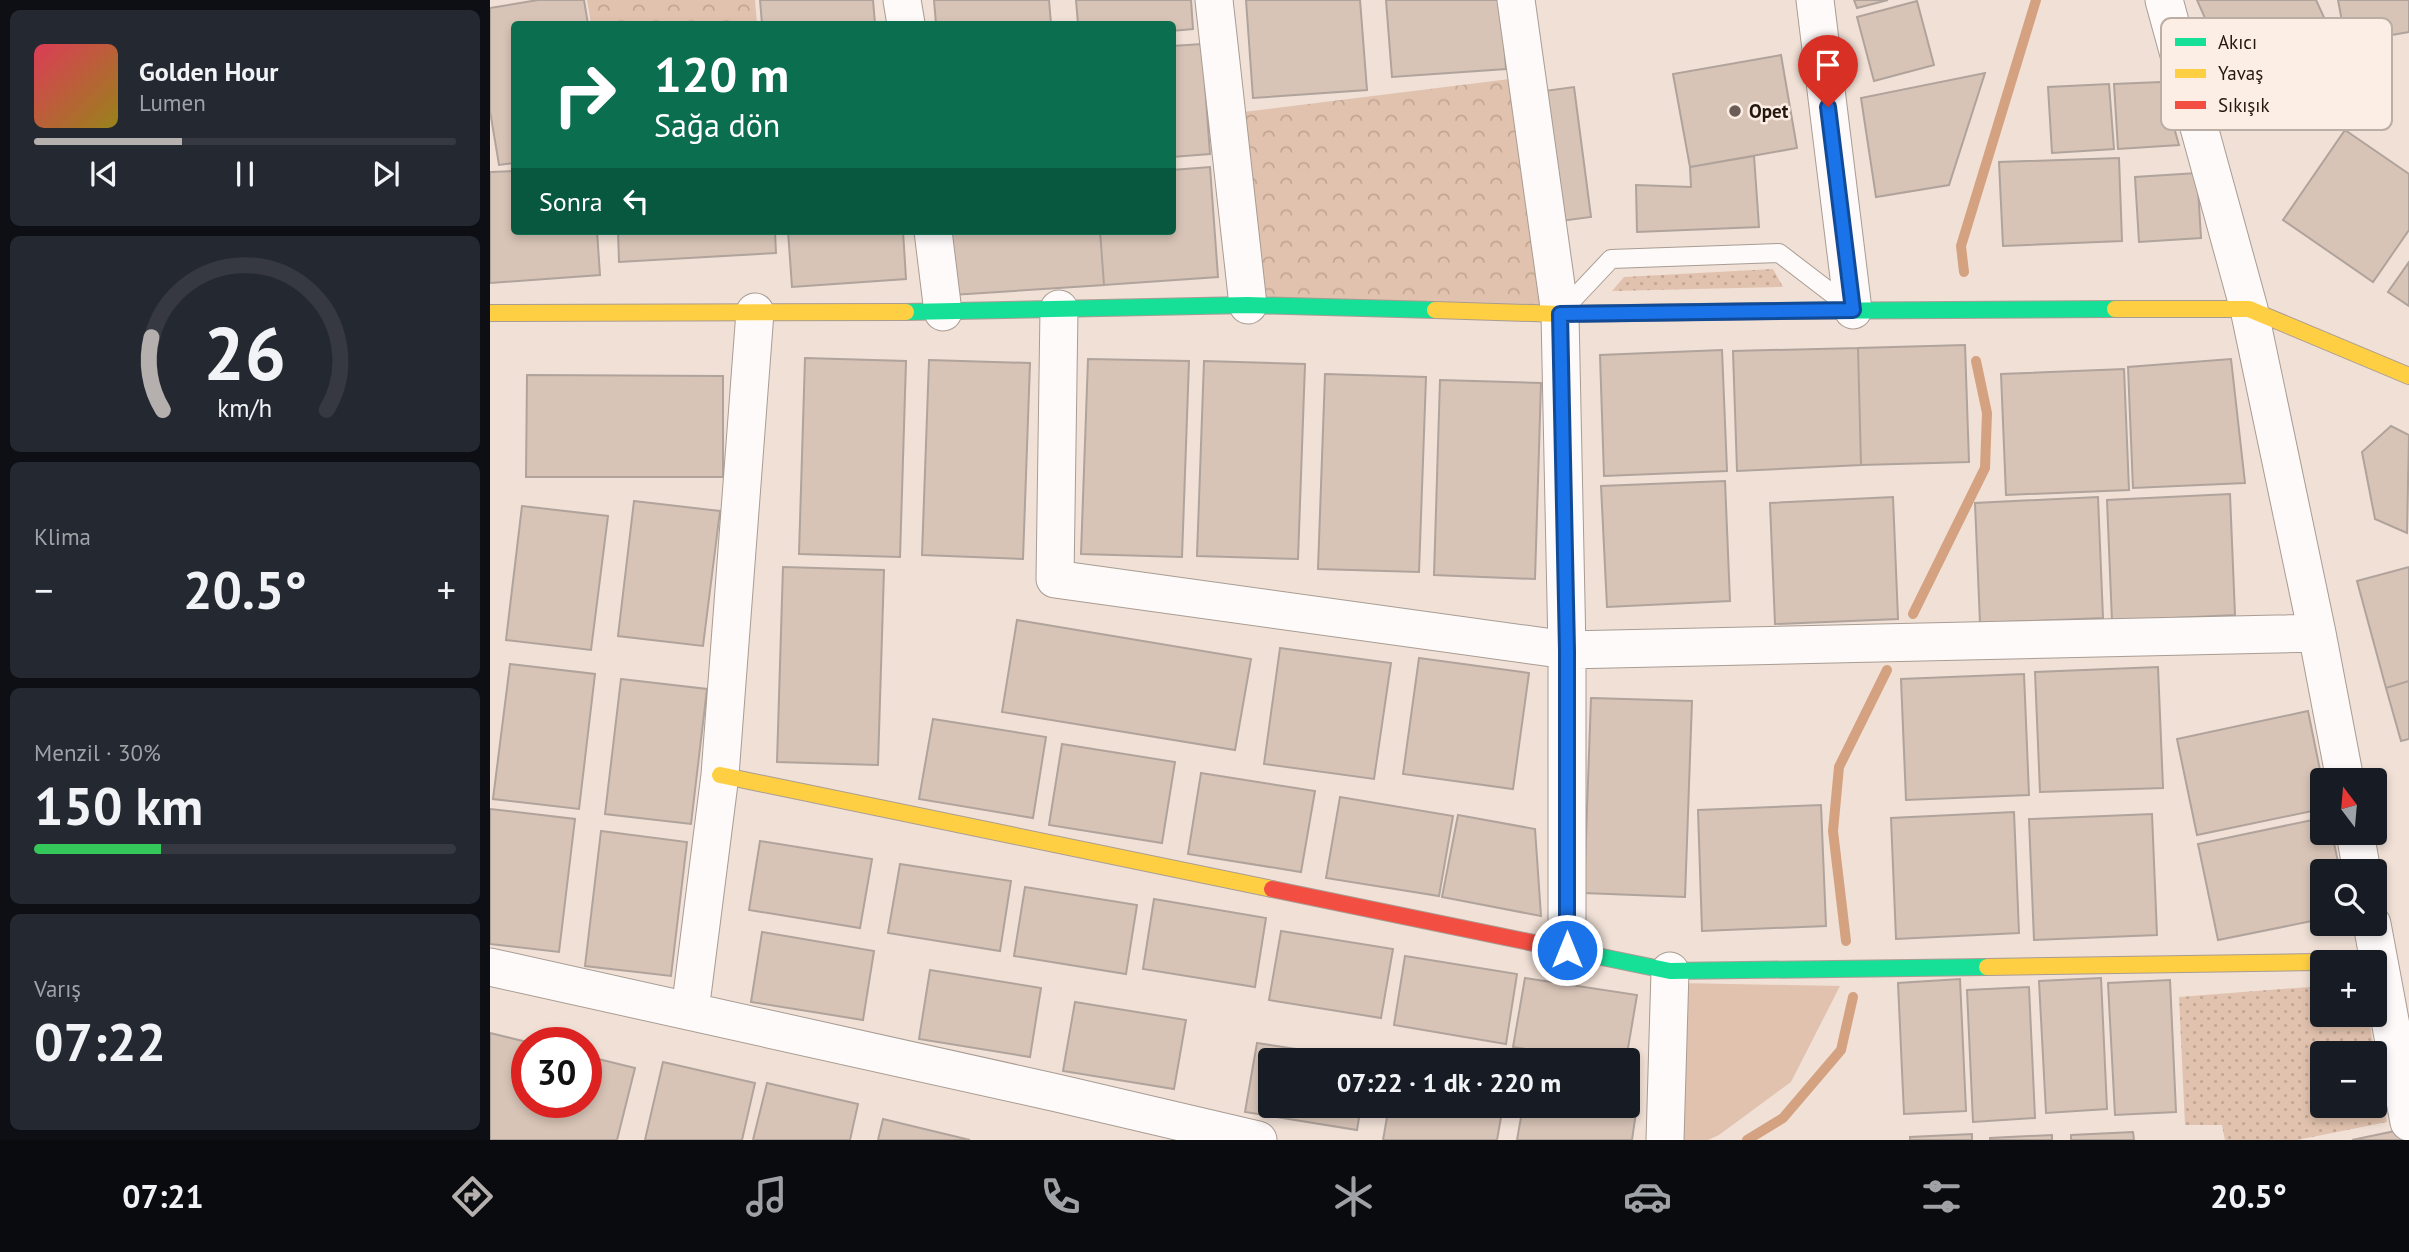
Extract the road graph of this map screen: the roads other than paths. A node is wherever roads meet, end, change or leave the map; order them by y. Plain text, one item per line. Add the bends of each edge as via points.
1 (902, 0) edge
2 (1214, 0) edge
3 (1516, 0) edge
4 (1815, 0) edge
5 (2164, 0) edge
6 (2169, 18) edge
7 (906, 21) edge
8 (2200, 130) edge
9 (933, 235) edge
10 (1248, 305) junction
11 (1059, 309) junction
12 (2249, 309) junction
13 (1853, 310) junction
14 (755, 312) junction
15 (943, 312) junction
16 (490, 313) edge
17 (1560, 314) junction
18 (2409, 376) edge
19 (2317, 633) junction
20 (1567, 650) junction
21 (2343, 768) edge
22 (720, 775) junction
23 (1567, 950) junction
24 (2310, 962) edge
25 (490, 967) edge
26 (1670, 971) junction
27 (2387, 1004) edge
28 (690, 1011) junction
29 (2409, 1122) edge
30 (1258, 1140) edge
31 (1665, 1140) edge

1 - 7 street
2 - 10 street
3 - 17 street
4 - 13 street
5 - 6 street
8 - 12 street
9 - 15 street
10 - 11 main road
10 - 17 main road
11 - 15 main road
11 - 20 street via 1055,579
12 - 13 main road
12 - 18 main road
12 - 19 street
13 - 17 main road
13 - 17 lane via 1779,253 1611,259
14 - 15 main road
14 - 16 main road
14 - 22 street
17 - 20 street
19 - 20 street
19 - 21 street
20 - 23 street
22 - 23 main road
22 - 28 street
23 - 26 main road
24 - 26 main road
25 - 28 street
26 - 31 street
27 - 29 street
28 - 30 street

